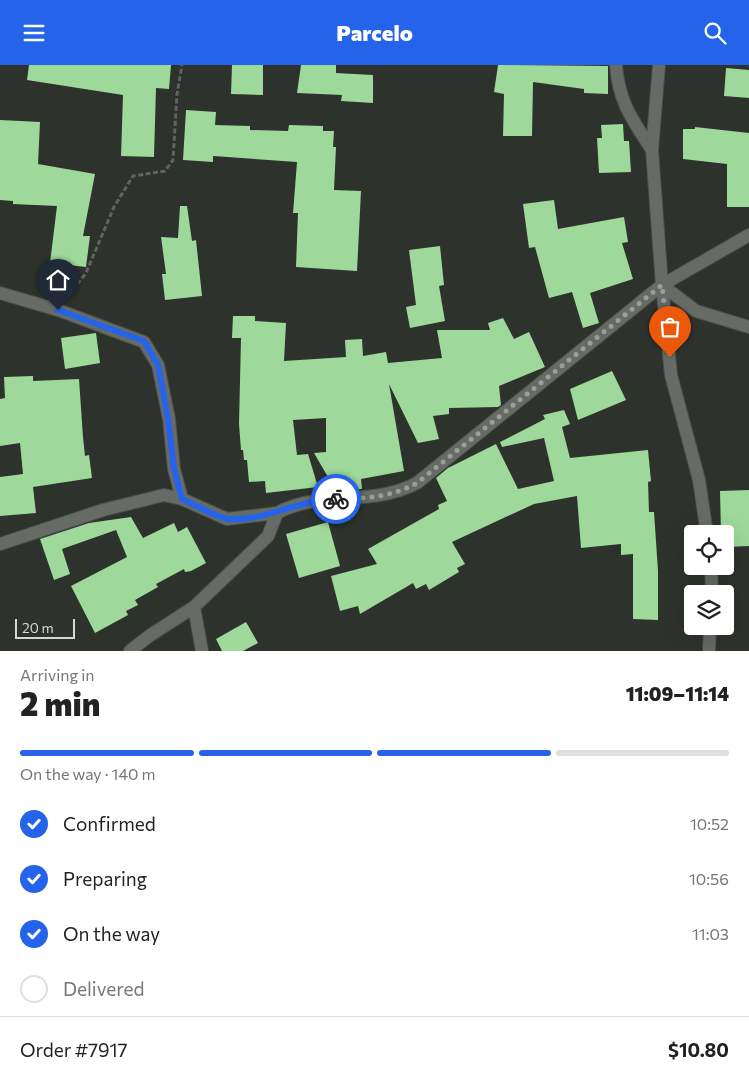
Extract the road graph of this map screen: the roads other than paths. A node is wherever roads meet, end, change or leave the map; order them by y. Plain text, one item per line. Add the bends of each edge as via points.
1 (616, 65) edge
2 (659, 65) edge
3 (652, 151) junction
4 (749, 235) edge
5 (662, 285) junction
6 (0, 293) edge
7 (749, 327) edge
8 (182, 499) junction
9 (277, 513) junction
10 (706, 525) edge
11 (0, 544) edge
12 (194, 607) junction
13 (710, 635) edge
14 (130, 651) edge
15 (202, 651) edge
16 (709, 651) edge

1 - 3 street via 622,103
2 - 3 street
3 - 5 street
4 - 5 street
5 - 7 street via 696,311
5 - 9 street via 417,483 399,493 369,498 314,500
5 - 10 street via 672,375 699,480
6 - 8 street via 144,341 158,365 174,469
8 - 9 street via 228,519
8 - 11 street via 164,495 104,510
9 - 12 street via 268,536
12 - 14 street
12 - 15 street
13 - 16 street

